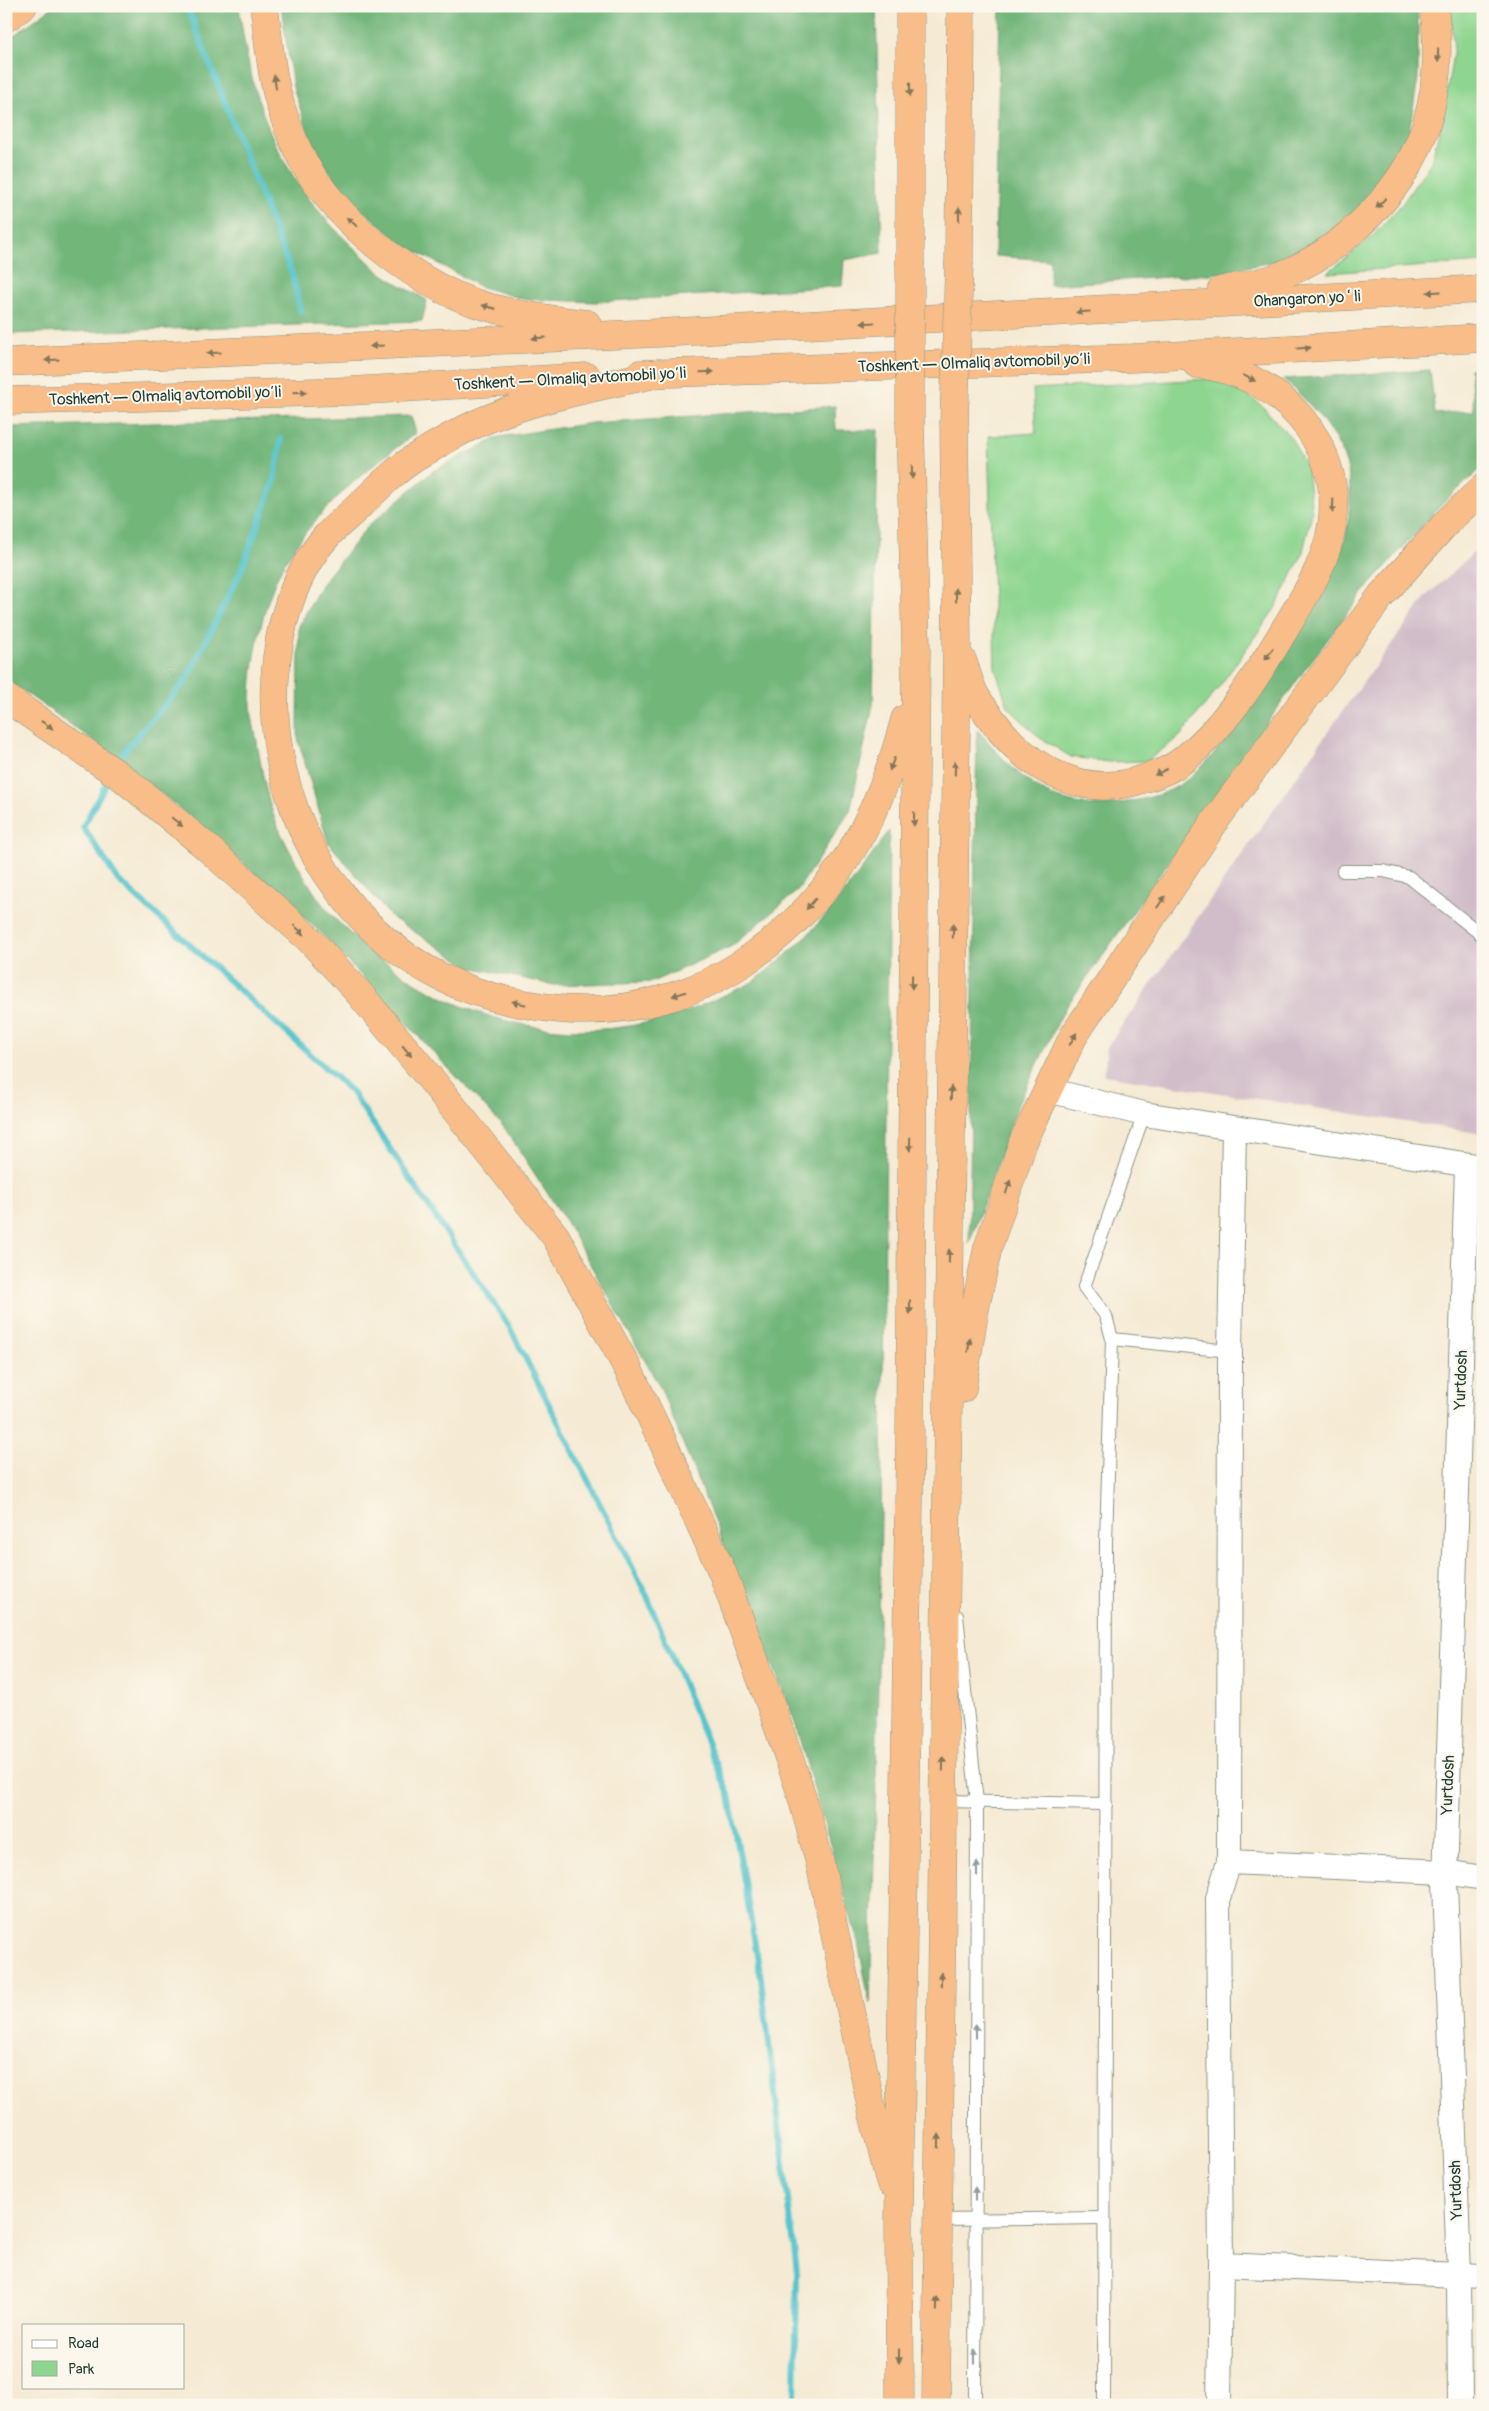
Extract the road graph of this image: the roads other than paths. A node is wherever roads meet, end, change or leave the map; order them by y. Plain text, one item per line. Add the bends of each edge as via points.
1 (23, 6) edge
2 (264, 6) edge
3 (902, 6) edge
4 (910, 6) edge
5 (961, 6) edge
6 (977, 6) edge
7 (1434, 6) edge
8 (6, 18) edge
9 (909, 40) junction
10 (961, 43) junction
11 (1483, 289) edge
12 (1132, 309) junction
13 (658, 333) junction
14 (1483, 338) edge
15 (1133, 358) junction
16 (6, 362) edge
17 (659, 373) junction
18 (6, 401) edge
19 (1483, 488) edge
20 (957, 644) junction
21 (916, 648) junction
22 (6, 698) edge
23 (1343, 871) dead end
24 (1483, 936) edge
25 (1048, 1090) junction
26 (1144, 1114) junction
27 (1234, 1129) junction
28 (1475, 1166) edge
29 (1112, 1339) junction
30 (1230, 1351) junction
31 (946, 1514) junction
32 (943, 1801) junction
33 (977, 1802) junction
34 (1106, 1804) junction
35 (1228, 1862) junction
36 (1445, 1872) junction
37 (1483, 1878) edge
38 (1104, 2218) junction
39 (899, 2220) junction
40 (938, 2220) junction
41 (975, 2220) junction
42 (1221, 2265) junction
43 (1459, 2274) junction
44 (1483, 2276) edge
45 (900, 2405) edge
46 (936, 2405) edge
47 (975, 2405) edge
48 (1104, 2405) edge
49 (1219, 2405) edge
50 (1460, 2405) edge

1 - 8 highway
13 -> 2 highway via 518,315 474,302 435,284 392,257 345,216 316,181 294,141 277,92
3 - 9 highway
4 - 9 highway
5 - 10 highway
6 - 10 highway
7 -> 12 highway via 1438,56 1429,115 1420,145 1386,198 1365,220 1340,243 1279,276
9 -> 21 highway, bridge via 910,423
20 -> 10 highway, bridge via 954,424
11 -> 12 highway, Ohangaron yoʻli
12 -> 13 highway
13 -> 16 highway
15 -> 14 highway
17 -> 15 highway, Toshkent — Olmaliq avtomobil yo‘li
15 -> 20 highway via 1204,364 1248,377 1276,393 1289,405 1323,454 1334,488 1330,536 1305,594 1277,642 1218,725 1181,762 1140,780 1106,788 1060,777 1021,752 1002,734 974,692
18 -> 17 highway, Toshkent — Olmaliq avtomobil yo‘li via 352,391
21 -> 17 highway via 906,714 895,758 860,839 833,879 802,915 726,975 683,993 635,1006 585,1011 533,1006 486,995 442,977 400,951 363,918 328,878 305,836 287,793 278,748 273,702 276,657 286,614 302,574 325,538 387,479 419,455 491,418 566,394
25 -> 19 highway via 1073,1037 1217,818 1380,596 1448,521
31 -> 20 highway
21 -> 39 highway
22 -> 39 highway via 123,778 309,938 434,1083 556,1237 661,1438 723,1574 771,1706 799,1787 820,1863 872,2110
23 - 24 lane via 1384,872 1409,877
25 - 26 street
31 -> 25 highway via 962,1383 988,1247 1024,1140
26 - 27 street
26 - 29 lane via 1084,1287 1106,1316
27 - 28 street
27 - 30 street
28 - 36 street, Yurtdosh
29 - 30 lane
29 - 34 lane via 1106,1542
30 - 35 street
32 -> 31 highway
31 - 33 lane
32 - 33 lane
40 -> 32 highway
33 - 34 lane
41 -> 33 lane
34 - 38 lane
35 - 36 street
35 - 42 street via 1218,1898
36 - 37 street
36 - 43 street, Yurtdosh
38 - 41 lane
38 - 48 lane
39 -> 45 highway
40 - 41 lane
46 -> 40 highway
47 -> 41 lane
42 - 43 street
42 - 49 street
43 - 44 street
43 - 50 street, Yurtdosh

